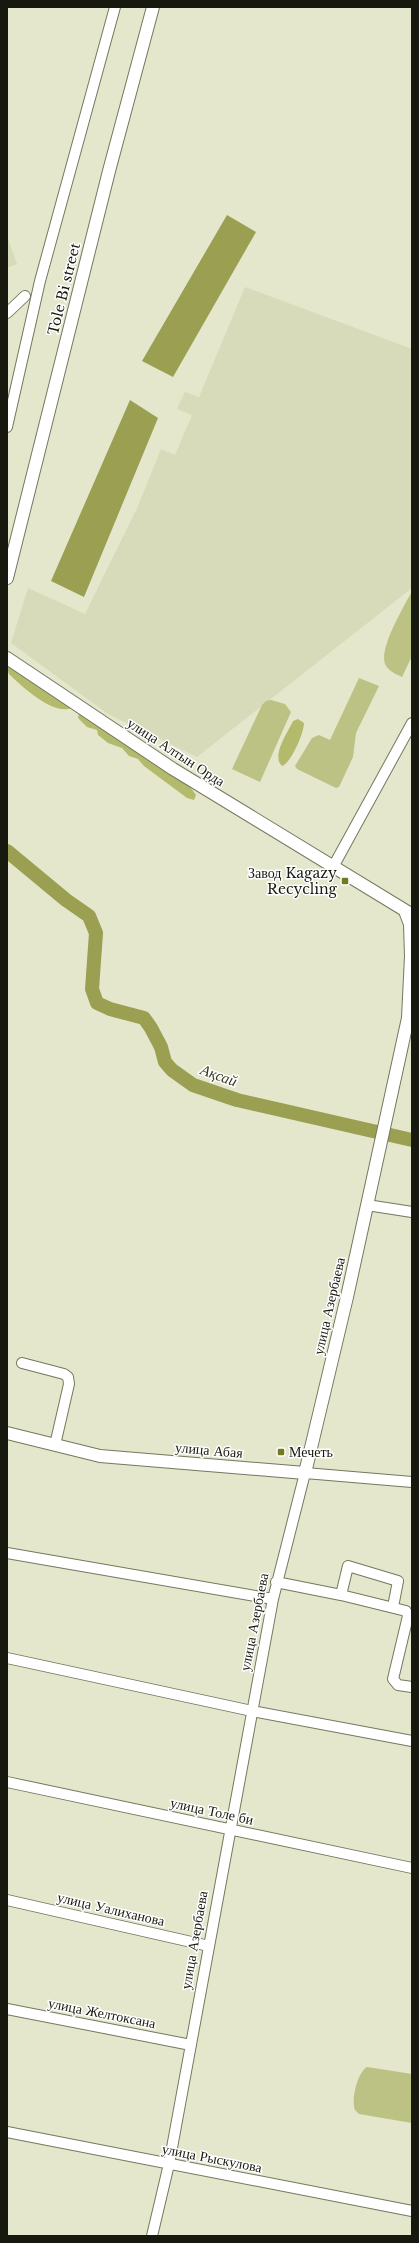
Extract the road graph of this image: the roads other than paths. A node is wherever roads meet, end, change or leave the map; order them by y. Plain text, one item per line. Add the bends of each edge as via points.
1 (115, 7) edge
2 (154, 7) edge
3 (25, 296) dead end
4 (7, 313) edge
5 (7, 427) edge
6 (7, 578) edge
7 (7, 658) edge
8 (412, 723) edge
9 (333, 867) junction
10 (409, 913) edge
11 (410, 1014) edge
12 (367, 1205) junction
13 (412, 1212) edge
14 (22, 1363) dead end
15 (7, 1434) edge
16 (55, 1445) junction
17 (306, 1473) junction
18 (412, 1482) edge
19 (7, 1554) edge
20 (276, 1582) junction
21 (341, 1595) junction
22 (273, 1599) junction
23 (393, 1607) junction
24 (7, 1658) edge
25 (412, 1687) edge
26 (252, 1711) junction
27 (412, 1741) edge
28 (7, 1782) edge
29 (229, 1829) junction
30 (412, 1868) edge
31 (7, 1900) edge
32 (209, 1946) junction
33 (7, 2009) edge
34 (191, 2045) junction
35 (7, 2132) edge
36 (169, 2164) junction
37 (412, 2211) edge
38 (152, 2236) edge

1 - 5 street, Tole Bi street via 40,281
2 - 6 main road, Tole Bi street via 109,171
3 - 4 street
7 - 9 main road, улица Алтын Орда via 179,773
8 - 9 street
9 - 10 main road, улица Алтын Орда
10 - 11 main road, улица Азербаева
11 - 12 main road, улица Азербаева
12 - 13 street
12 - 17 main road, улица Азербаева
14 - 16 street via 68,1377 69,1384
15 - 16 main road, улица Абая
16 - 17 main road, улица Абая via 100,1456
17 - 18 street, улица Абая
17 - 20 street, улица Азербаева
19 - 22 street
20 - 21 street
20 - 22 street, улица Азербаева
21 - 23 street
21 - 23 street via 348,1566 398,1582
22 - 26 street, улица Азербаева
23 - 25 street via 406,1611 408,1616 393,1679 398,1685
24 - 26 street
26 - 27 street
26 - 29 street, улица Азербаева
28 - 29 street, улица Толе би
29 - 30 street, улица Толе би
29 - 32 street, улица Азербаева
31 - 32 street, улица Уалиханова
32 - 34 street, улица Азербаева
33 - 34 street, улица Желтоксана
34 - 36 street, улица Азербаева
35 - 36 street, улица Рыскулова
36 - 37 street, улица Рыскулова
36 - 38 street, улица Азербаева

